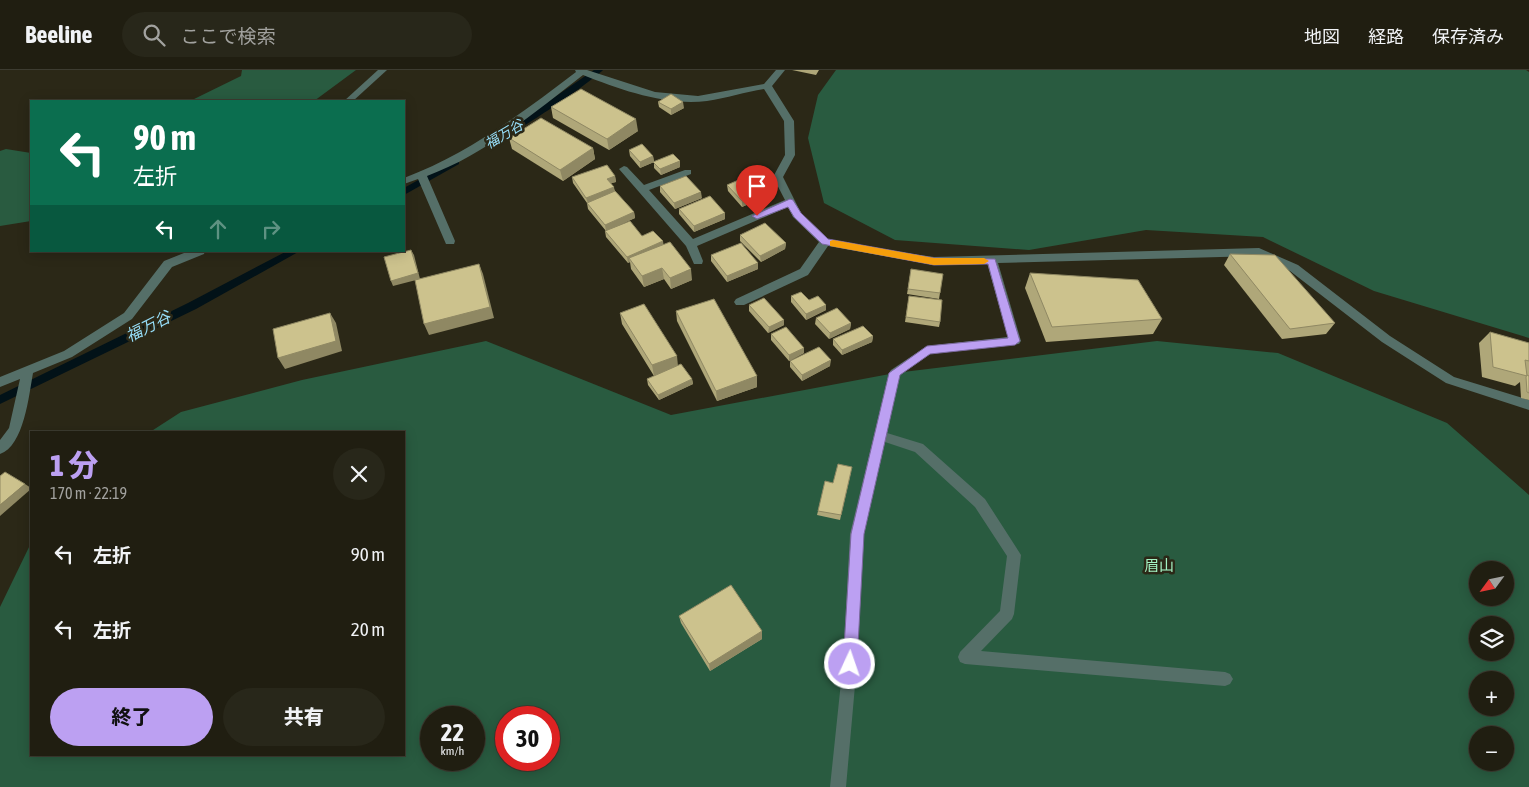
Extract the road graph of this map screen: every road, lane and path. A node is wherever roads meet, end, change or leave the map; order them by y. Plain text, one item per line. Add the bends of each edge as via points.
1 (383, 70) edge
2 (582, 70) edge
3 (781, 70) edge
4 (767, 86) junction
5 (349, 100) edge
6 (624, 169) dead end
7 (688, 172) dead end
8 (421, 174) junction
9 (405, 181) edge
10 (642, 190) junction
11 (790, 202) junction
12 (450, 241) dead end
13 (825, 242) junction
14 (691, 244) junction
15 (198, 252) edge
16 (698, 260) dead end
17 (992, 261) junction
18 (740, 302) dead end
19 (28, 370) junction
20 (0, 382) edge
21 (1529, 405) edge
22 (881, 436) junction
23 (0, 449) edge
24 (1225, 679) dead end
25 (838, 787) edge

1 - 5 street
2 - 4 street via 609,82 660,95 698,99
2 - 8 street via 502,132
3 - 4 street
4 - 11 street via 789,121 790,155 778,177
6 - 10 street
7 - 10 street
8 - 9 street
8 - 12 street
10 - 14 street
11 - 13 street via 797,215
11 - 14 street
13 - 17 street via 934,261
13 - 18 street via 804,272
14 - 16 street
15 - 19 street via 168,264 128,316 68,354
17 - 21 street via 1259,252 1294,268 1386,339 1450,380
17 - 22 street via 1015,341 927,350 895,373
19 - 20 street
19 - 23 street via 16,430
22 - 24 street via 919,448 926,454 980,503 1014,555 1007,614 965,657
22 - 25 street via 857,534 850,664

